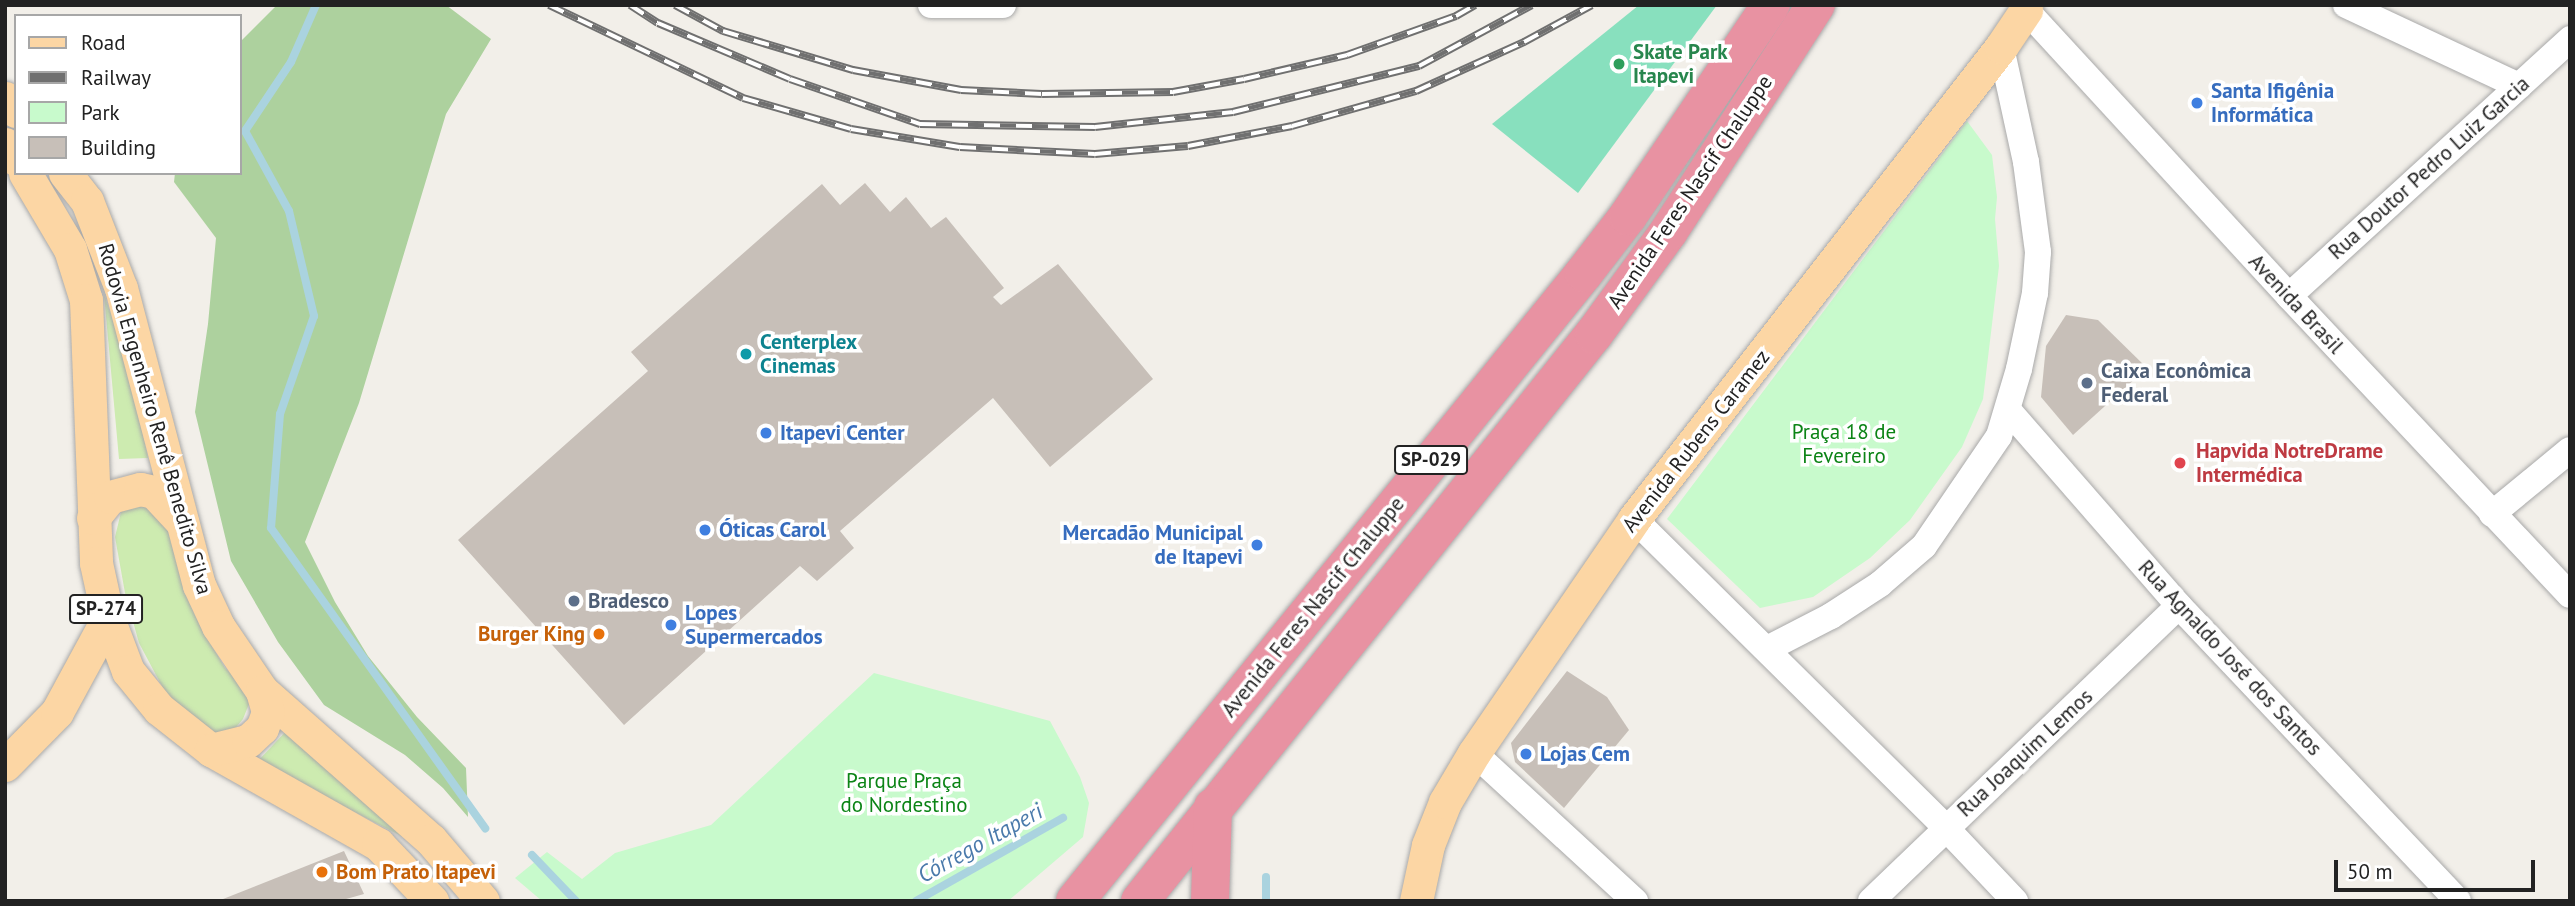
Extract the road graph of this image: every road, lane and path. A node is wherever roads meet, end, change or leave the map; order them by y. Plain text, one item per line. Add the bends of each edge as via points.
1 (931, 5) edge
2 (1003, 5) edge
3 (1771, 5) edge
4 (1816, 5) edge
5 (2346, 5) edge
6 (2026, 10) joint
7 (2570, 39) edge
8 (2001, 47) junction
9 (2519, 86) junction
10 (26, 175) edge
11 (67, 175) edge
12 (2289, 296) junction
13 (2009, 411) junction
14 (2570, 450) edge
15 (2492, 514) junction
16 (93, 519) junction
17 (1634, 519) junction
18 (184, 524) junction
19 (2570, 595) edge
20 (2179, 606) junction
21 (108, 618) junction
22 (1767, 649) junction
23 (262, 691) junction
24 (211, 750) junction
25 (1474, 753) junction
26 (5, 765) edge
27 (1213, 807) junction
28 (1945, 827) junction
29 (432, 901) edge
30 (483, 901) edge
31 (1075, 901) edge
32 (1140, 901) edge
33 (1210, 901) edge
34 (1416, 901) edge
35 (1635, 901) edge
36 (1871, 901) edge
37 (2015, 901) edge
38 (2458, 901) edge

1 - 2 street
3 - 31 highway, Avenida Feres Nascif Chaluppe / SP-029 via 1584,273
4 - 27 highway, Avenida Feres Nascif Chaluppe / SP-029 via 1669,231 1594,334
5 - 9 street
6 - 8 main road, Avenida Rubens Caramez
6 - 12 street, Avenida Brasil
7 - 9 street, Rua Doutor Pedro Luiz Garcia
8 - 13 street via 2026,162 2038,252 2035,293
8 - 17 main road, Avenida Rubens Caramez
9 - 12 street, Rua Doutor Pedro Luiz Garcia
10 - 16 main road, Rodovia Engenheiro Renê Benedito Silva / SP-274 via 70,248 86,300
11 - 18 main road, Rodovia Engenheiro Renê Benedito Silva via 87,201 117,276
12 - 15 street, Avenida Brasil
13 - 20 street, Rua Agnaldo José dos Santos
13 - 22 street via 1973,479 1924,546 1880,584
14 - 15 street
15 - 19 street, Avenida Brasil
16 - 18 main road via 110,497 141,489 154,492
16 - 21 main road, Rodovia Engenheiro Renê Benedito Silva / SP-274 via 96,563
17 - 22 street
17 - 25 main road, Avenida Rubens Caramez
18 - 23 main road, Rodovia Engenheiro Renê Benedito Silva via 200,585 218,626
20 - 28 street, Rua Joaquim Lemos
20 - 38 street, Rua Agnaldo José dos Santos
21 - 24 main road, Rodovia Engenheiro Renê Benedito Silva / SP-274 via 128,671 159,709
21 - 26 main road via 57,712
22 - 28 street
23 - 24 main road via 268,712 262,729 248,741
23 - 30 main road, Rodovia Engenheiro Renê Benedito Silva via 431,840
24 - 29 main road, Rodovia Engenheiro Renê Benedito Silva / SP-274 via 378,844
25 - 34 main road, Avenida Rubens Caramez via 1428,845
25 - 35 street
27 - 32 highway, Avenida Feres Nascif Chaluppe / SP-029
27 - 33 highway
28 - 36 street, Rua Joaquim Lemos
28 - 37 street

